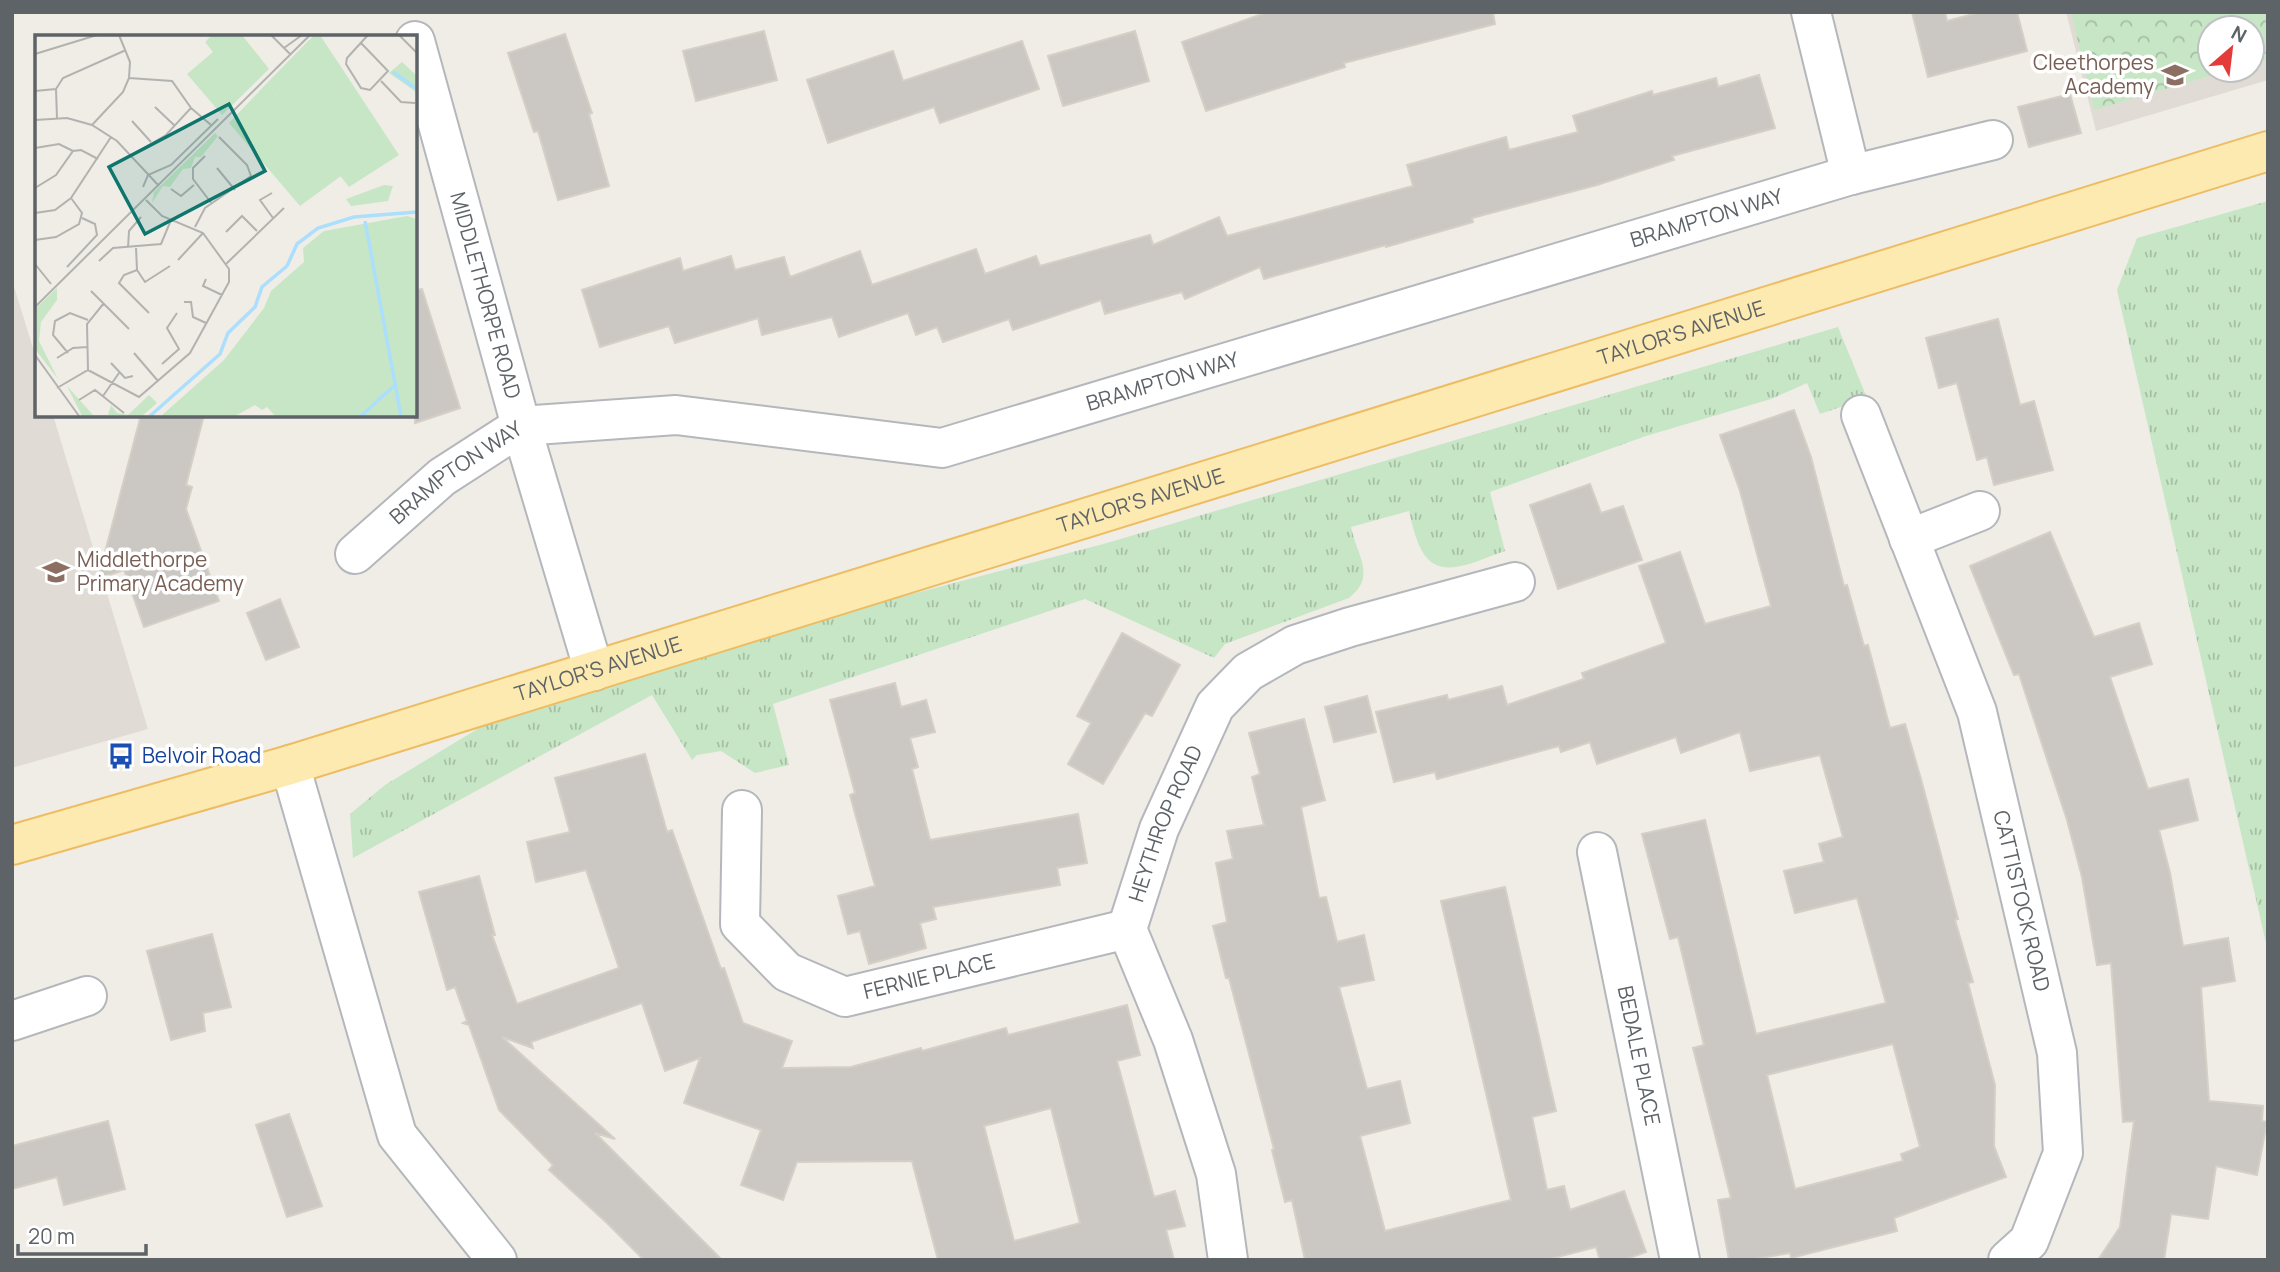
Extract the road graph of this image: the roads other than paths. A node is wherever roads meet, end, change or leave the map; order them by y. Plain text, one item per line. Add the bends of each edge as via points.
1 (407, 12) edge
2 (1811, 12) edge
3 (413, 35) edge
4 (416, 46) edge
5 (1993, 140) dead end
6 (2268, 151) edge
7 (1851, 175) junction
8 (1861, 415) dead end
9 (521, 426) junction
10 (1980, 511) dead end
11 (1909, 539) junction
12 (355, 554) dead end
13 (1515, 582) dead end
14 (594, 671) junction
15 (290, 765) junction
16 (743, 810) dead end
17 (12, 845) edge
18 (1597, 852) dead end
19 (1127, 929) junction
20 (87, 996) dead end
21 (12, 1021) edge
22 (497, 1260) edge
23 (1228, 1260) edge
24 (1680, 1260) edge
25 (2008, 1260) edge

1 - 3 street, MIDDLETHORPE ROAD
2 - 7 street
4 - 9 street, MIDDLETHORPE ROAD
5 - 7 street, BRAMPTON WAY
6 - 14 main road, TAYLOR'S AVENUE
7 - 9 street, BRAMPTON WAY via 942,448 676,415
8 - 11 street, CATTISTOCK ROAD
9 - 12 street, BRAMPTON WAY via 442,477
9 - 14 street, MIDDLETHORPE ROAD
10 - 11 street
11 - 25 street, CATTISTOCK ROAD via 1977,712 2057,1053 2063,1153 2029,1241
13 - 19 street, HEYTHROP ROAD via 1328,634 1295,645 1248,671 1215,706 1194,748 1159,829
14 - 15 main road, TAYLOR'S AVENUE
15 - 17 main road, TAYLOR'S AVENUE
15 - 22 street via 397,1135
16 - 19 street, FERNIE PLACE via 740,924 787,972 845,997
18 - 24 street, BEDALE PLACE
19 - 23 street, HEYTHROP ROAD via 1172,1040 1216,1174
20 - 21 street

